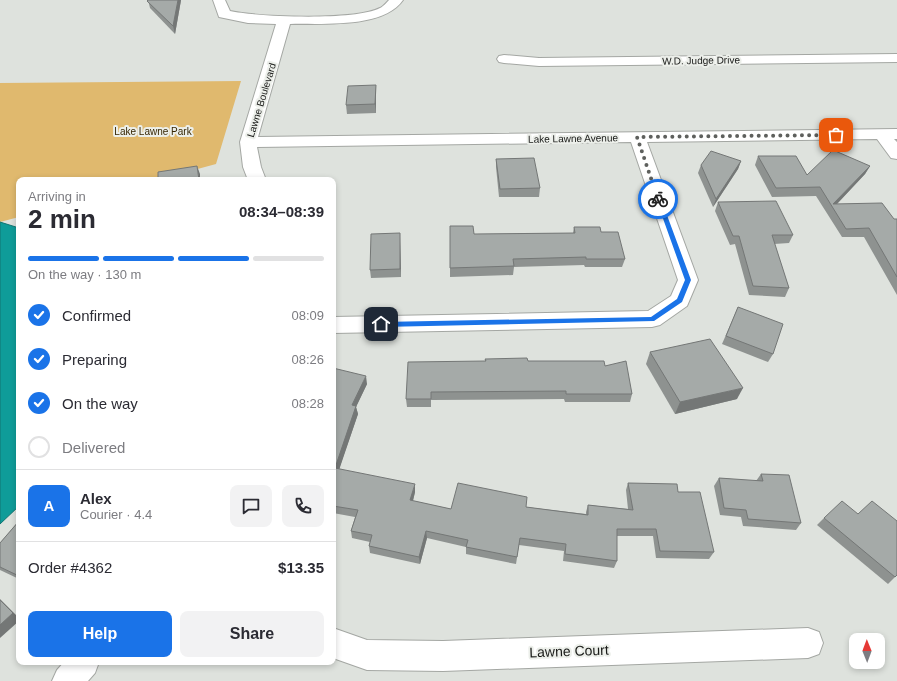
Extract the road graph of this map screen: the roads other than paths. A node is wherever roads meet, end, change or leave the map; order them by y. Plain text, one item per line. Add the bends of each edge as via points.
1 (219, 0) edge
2 (397, 0) edge
3 (284, 20) junction
4 (897, 58) edge
5 (504, 59) dead end
6 (889, 134) edge
7 (637, 137) junction
8 (248, 142) junction
9 (897, 154) edge
10 (256, 177) edge
11 (336, 325) edge
12 (808, 643) dead end
13 (336, 644) edge
14 (81, 665) edge
15 (68, 681) edge

1 - 3 street via 224,14 248,19
2 - 3 street via 385,11 350,19
3 - 8 street, Lawne Boulevard
4 - 5 street, W.D. Judge Drive via 539,62
6 - 7 street, Lake Lawne Avenue
6 - 9 street
7 - 8 street, Lake Lawne Avenue
7 - 11 street via 688,280 680,301 652,319
8 - 10 street, Lawne Boulevard
12 - 13 street, Lawne Court via 443,656 367,656
14 - 15 street

